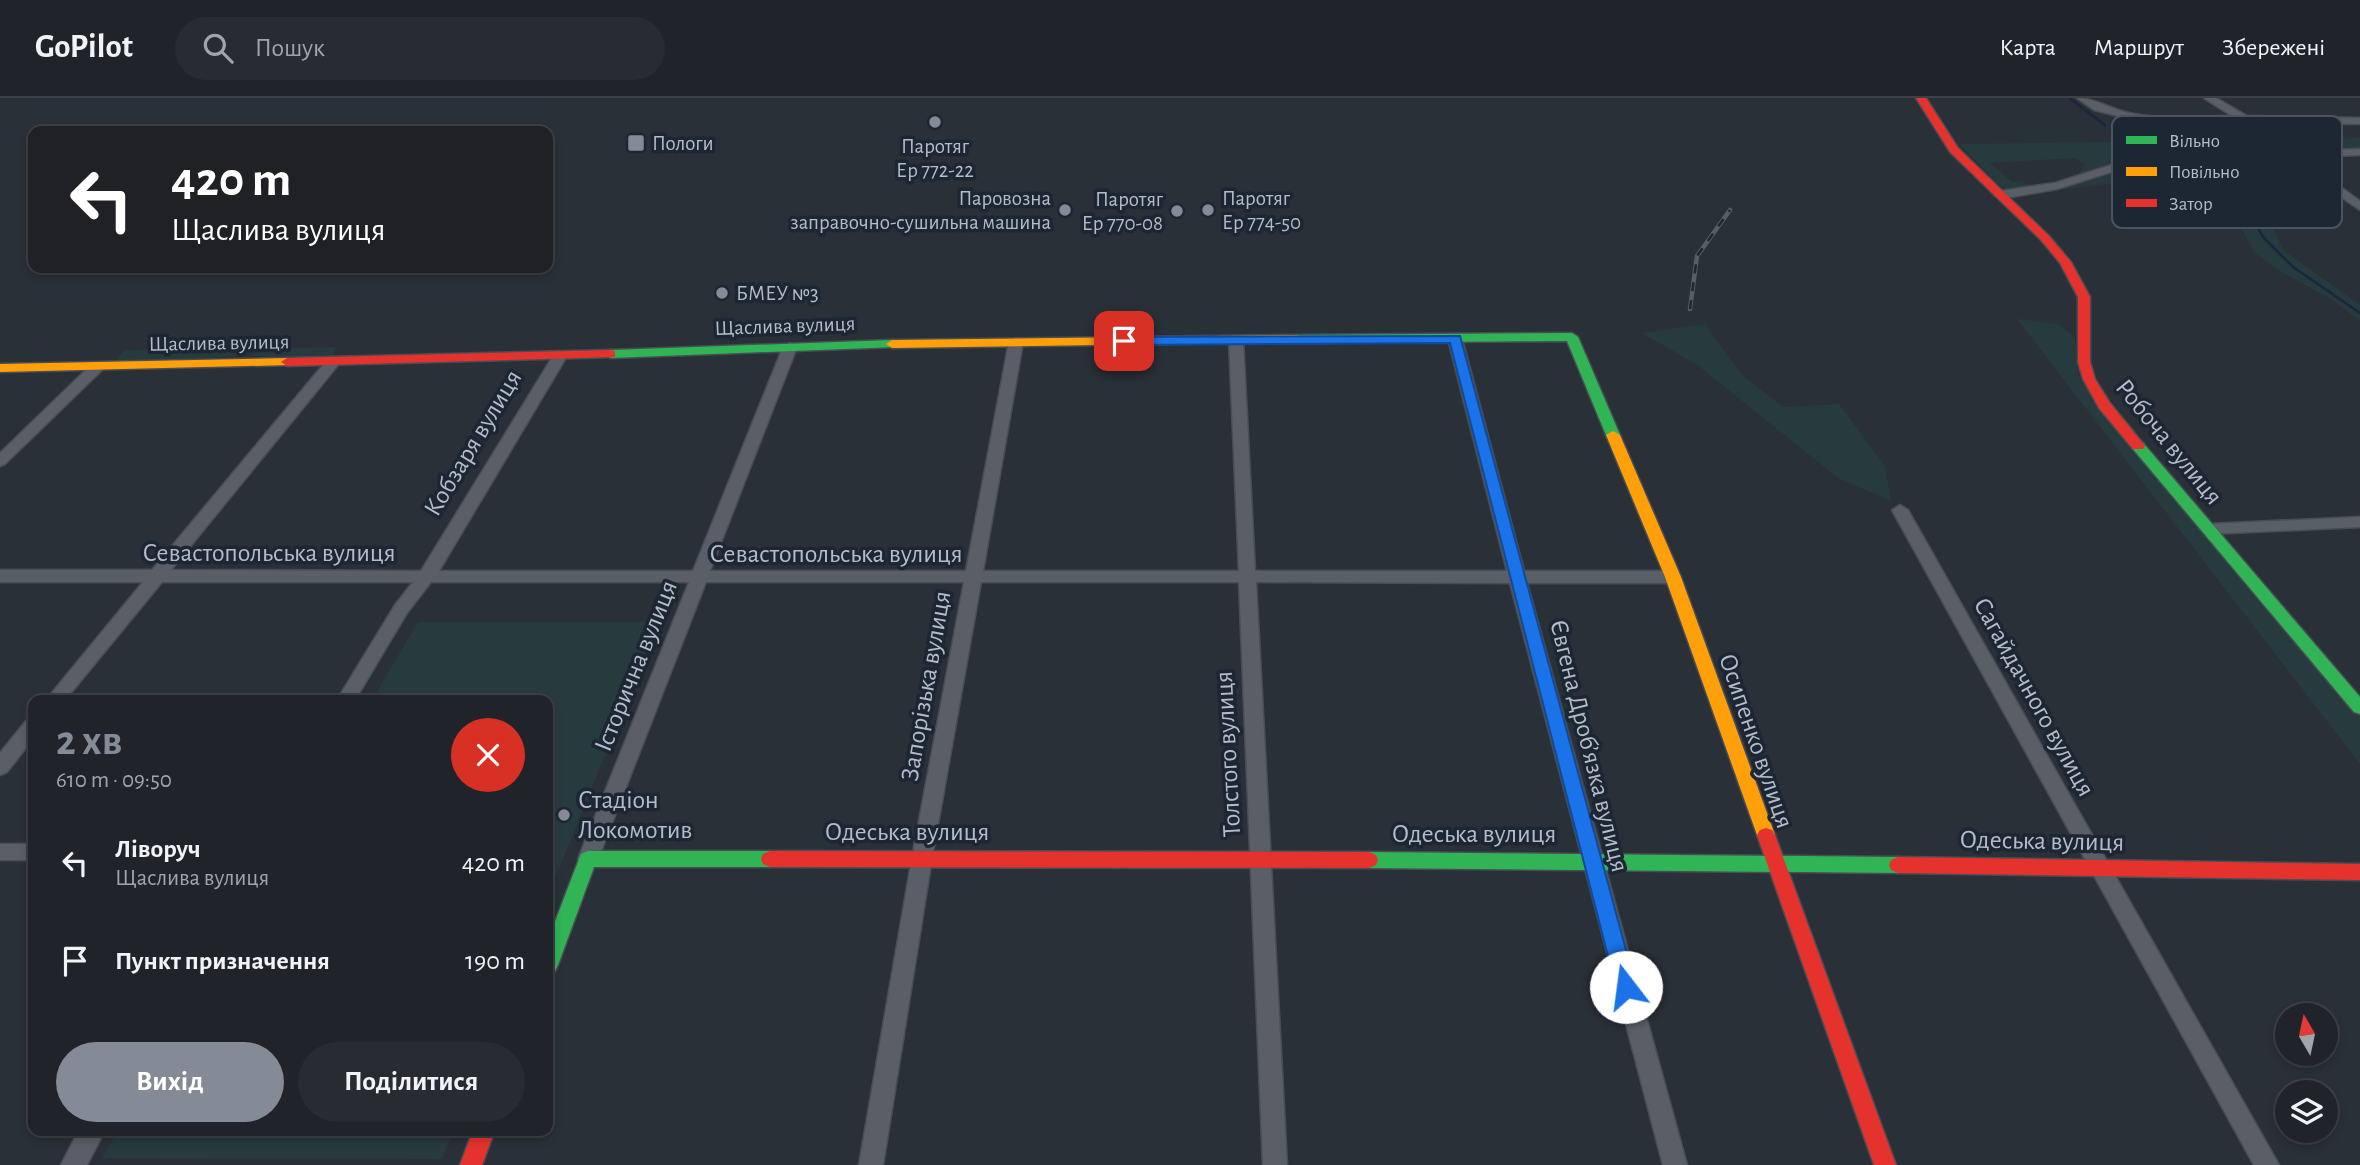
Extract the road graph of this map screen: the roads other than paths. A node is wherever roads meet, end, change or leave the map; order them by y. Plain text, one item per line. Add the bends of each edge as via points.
1 (1920, 98) edge
2 (2082, 98) edge
3 (2209, 98) edge
4 (2125, 116) edge
5 (2241, 116) edge
6 (2342, 121) edge
7 (2360, 121) edge
8 (2360, 152) edge
9 (2342, 153) edge
10 (2112, 168) edge
11 (2342, 193) edge
12 (2000, 195) junction
13 (2360, 206) edge
14 (1572, 337) joint
15 (1455, 339) junction
16 (1236, 340) junction
17 (1016, 342) junction
18 (790, 347) junction
19 (560, 356) junction
20 (333, 362) junction
21 (97, 367) junction
22 (0, 368) edge
23 (0, 461) edge
24 (1900, 510) dead end
25 (2360, 522) edge
26 (2209, 529) junction
27 (0, 576) edge
28 (426, 577) junction
29 (1673, 577) junction
30 (154, 578) junction
31 (1519, 578) junction
32 (699, 579) junction
33 (972, 579) junction
34 (1246, 579) junction
35 (59, 695) edge
36 (349, 695) edge
37 (2360, 708) edge
38 (28, 732) edge
39 (0, 767) edge
40 (0, 852) edge
41 (28, 852) edge
42 (922, 858) junction
43 (588, 859) junction
44 (1259, 860) junction
45 (1591, 860) junction
46 (1773, 862) junction
47 (2101, 869) junction
48 (2360, 872) edge
49 (553, 952) edge
50 (90, 1136) edge
51 (482, 1136) edge
52 (73, 1165) edge
53 (471, 1165) edge
54 (871, 1165) edge
55 (1275, 1165) edge
56 (1675, 1165) edge
57 (1885, 1165) edge
58 (2267, 1165) edge

1 - 12 street, Робоча вулиця via 1935,127
2 - 4 street
3 - 5 street
6 - 7 street
8 - 9 street
10 - 12 street via 2057,186
11 - 13 street
12 - 26 street, Робоча вулиця via 2057,253 2082,290 2088,313 2085,364 2093,387
14 - 15 street, Щаслива вулиця
14 - 29 street, Осипенко вулиця
15 - 16 street, Щаслива вулиця
15 - 31 street, Євгена Дроб’язка вулиця
16 - 17 street, Щаслива вулиця
16 - 34 street, Толстого вулиця
17 - 18 street, Щаслива вулиця
17 - 33 street, Запорізька вулиця
18 - 19 street, Щаслива вулиця
18 - 32 street, Історична вулиця
19 - 20 street, Щаслива вулиця
19 - 28 street, Кобзаря вулиця
20 - 21 street, Щаслива вулиця
20 - 30 street
21 - 22 street, Щаслива вулиця
21 - 23 street
24 - 47 street, Сагайдачного вулиця
25 - 26 street
26 - 37 street, Робоча вулиця
27 - 30 street, Севастопольська вулиця
28 - 30 street, Севастопольська вулиця
28 - 32 street, Севастопольська вулиця
28 - 36 street, Кобзаря вулиця
29 - 31 street, Севастопольська вулиця
29 - 46 street, Осипенко вулиця
30 - 35 street
31 - 34 street, Севастопольська вулиця
31 - 45 street, Євгена Дроб’язка вулиця
32 - 33 street, Севастопольська вулиця
32 - 43 street, Історична вулиця
33 - 34 street, Севастопольська вулиця
33 - 42 street, Запорізька вулиця
34 - 44 street, Толстого вулиця
38 - 39 street
40 - 41 street
42 - 43 street, Одеська вулиця
42 - 44 street, Одеська вулиця
42 - 54 street, Запорізька вулиця
43 - 49 street, Історична вулиця
44 - 45 street, Одеська вулиця
44 - 55 street, Толстого вулиця
45 - 46 street, Одеська вулиця
45 - 56 street, Євгена Дроб’язка вулиця
46 - 47 street, Одеська вулиця
46 - 57 street, Осипенко вулиця
47 - 48 street, Одеська вулиця
47 - 58 street, Сагайдачного вулиця
50 - 52 street
51 - 53 street

